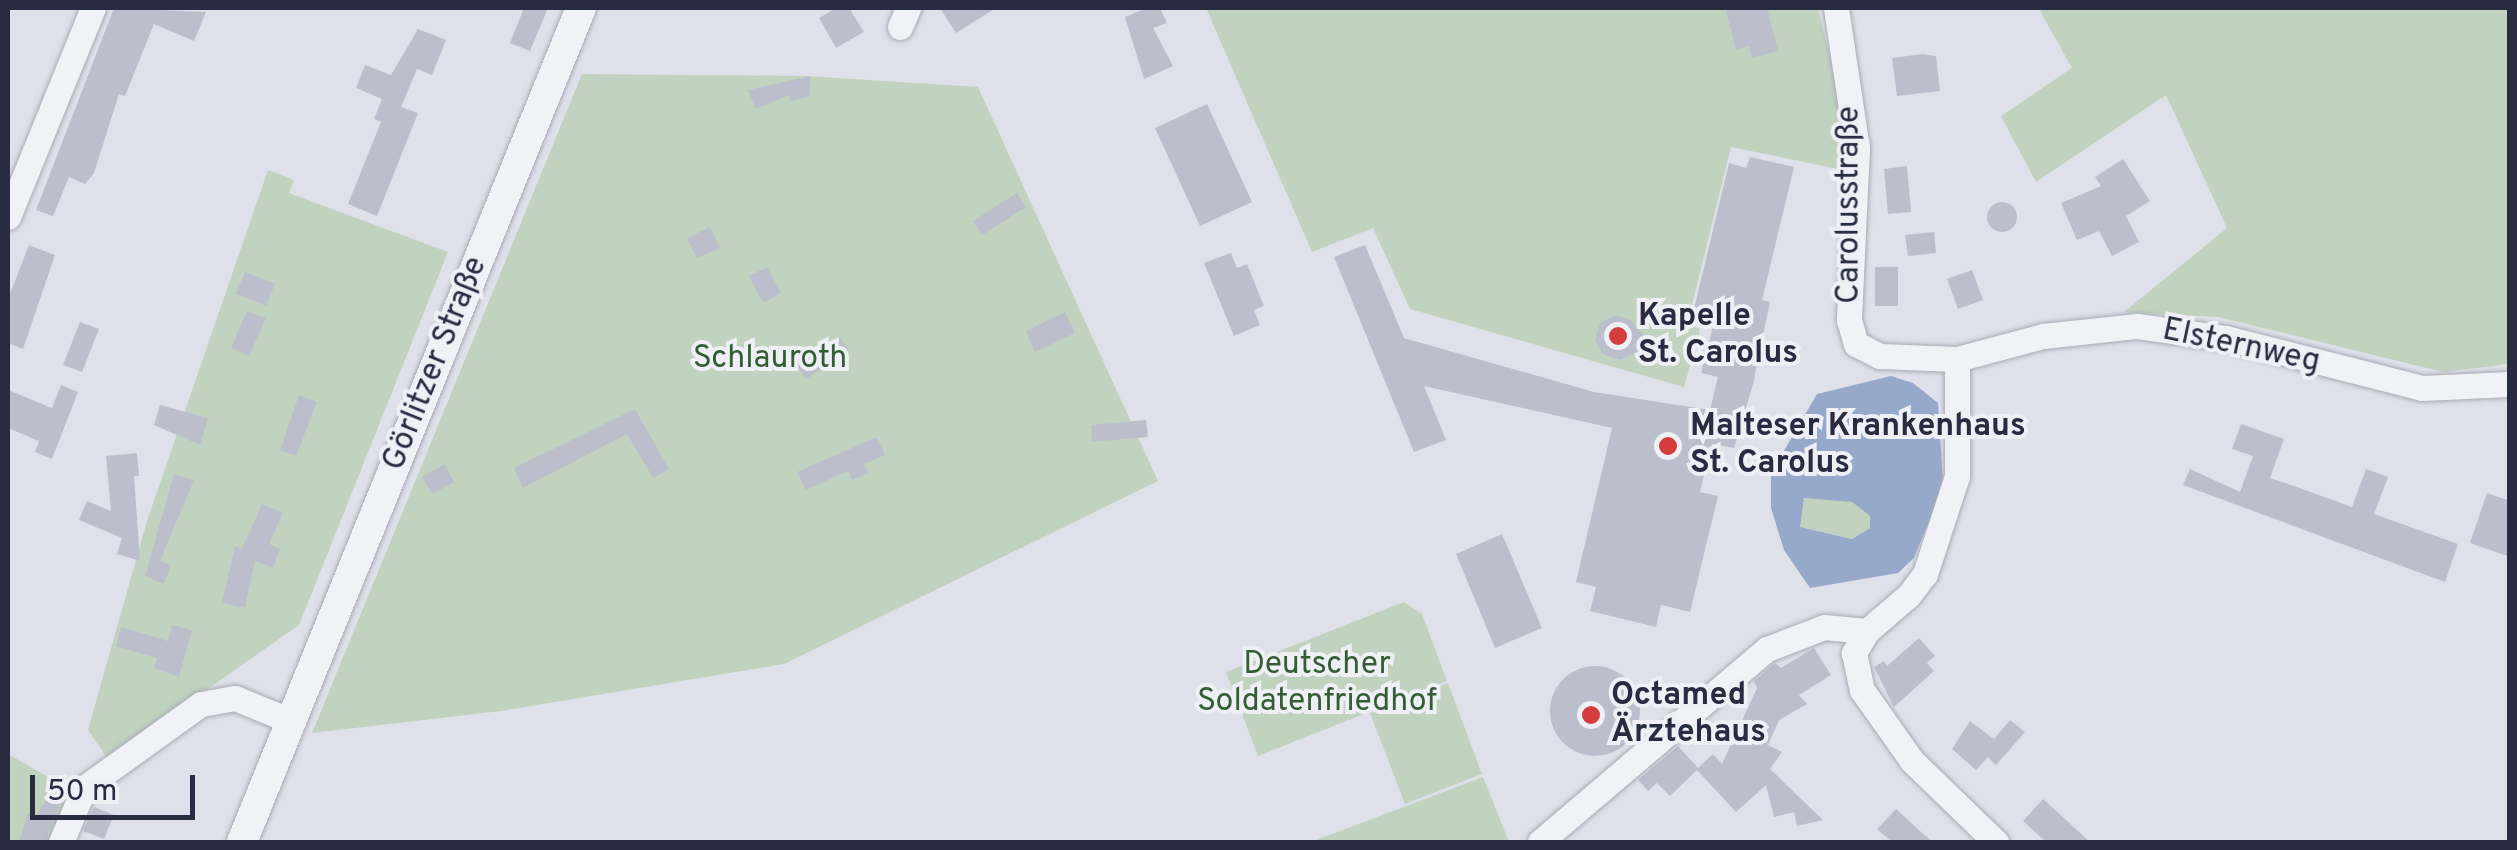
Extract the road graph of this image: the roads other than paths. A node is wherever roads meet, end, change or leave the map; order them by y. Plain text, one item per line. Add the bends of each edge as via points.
1 (92, 8) edge
2 (581, 8) edge
3 (1836, 8) edge
4 (8, 216) edge
5 (1856, 344) joint
6 (1957, 359) junction
7 (2510, 384) edge
8 (1867, 631) junction
9 (292, 721) junction
10 (61, 842) edge
11 (242, 842) edge
12 (1540, 842) edge
13 (1996, 842) edge

1 - 4 street
2 - 9 street, Görlitzer Straße
3 - 5 street, Carolusstraße via 1856,148 1849,320
5 - 6 street, Elsternweg via 1880,356
6 - 7 street, Elsternweg via 2044,336 2137,326 2226,338 2422,388
6 - 8 street via 1957,476 1940,535 1909,595
8 - 12 street via 1824,627 1767,650
8 - 13 street via 1854,653 1862,690 1912,761
9 - 10 street via 235,698 201,704 84,788
9 - 11 street, Görlitzer Straße

